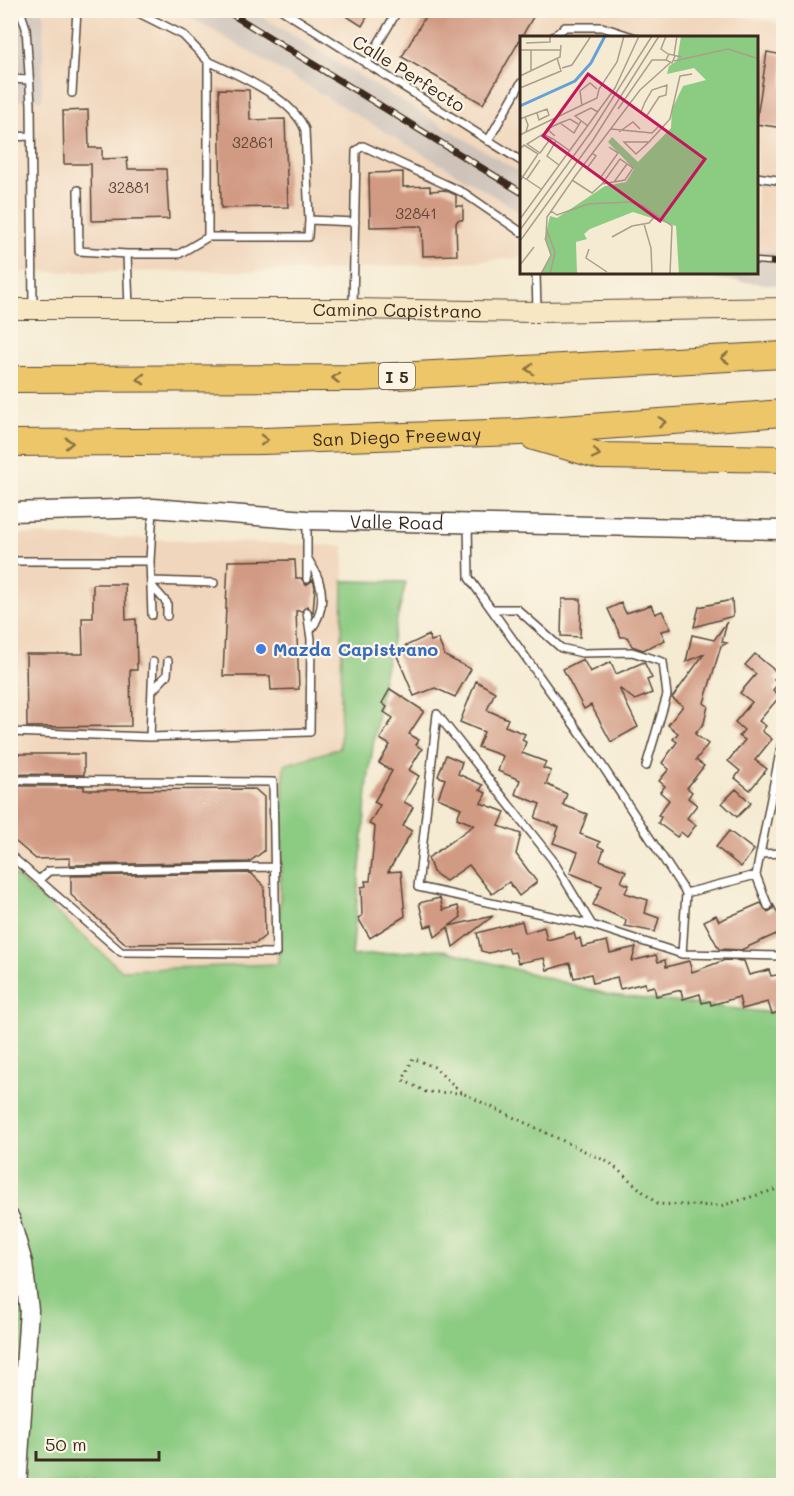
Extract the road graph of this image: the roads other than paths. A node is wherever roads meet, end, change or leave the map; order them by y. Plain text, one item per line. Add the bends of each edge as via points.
1 (20, 10) edge
2 (77, 10) edge
3 (133, 10) edge
4 (282, 10) edge
5 (398, 10) edge
6 (554, 36) edge
7 (630, 36) edge
8 (208, 61) junction
9 (366, 64) junction
10 (10, 79) edge
11 (30, 80) junction
12 (520, 85) edge
13 (72, 93) dead end
14 (10, 136) edge
15 (31, 136) junction
16 (488, 141) junction
17 (520, 160) edge
18 (758, 177) edge
19 (783, 181) edge
20 (78, 190) dead end
21 (309, 220) junction
22 (355, 222) junction
23 (520, 231) edge
24 (208, 237) junction
25 (128, 254) junction
26 (536, 274) edge
27 (783, 308) edge
28 (10, 309) edge
29 (129, 309) junction
30 (353, 309) junction
31 (33, 310) junction
32 (537, 312) junction
33 (783, 355) edge
34 (10, 379) edge
35 (783, 413) edge
36 (520, 432) junction
37 (10, 443) edge
38 (783, 459) edge
39 (153, 508) junction
40 (10, 512) edge
41 (307, 520) junction
42 (468, 524) junction
43 (783, 530) edge
44 (308, 559) junction
45 (10, 561) edge
46 (150, 561) junction
47 (307, 579) dead end
48 (214, 583) dead end
49 (152, 584) junction
50 (493, 609) junction
51 (307, 612) dead end
52 (152, 615) dead end
53 (167, 616) dead end
54 (310, 631) junction
55 (168, 661) dead end
56 (153, 662) dead end
57 (152, 691) junction
58 (10, 732) edge
59 (783, 736) edge
60 (150, 737) junction
61 (782, 747) edge
62 (646, 766) dead end
63 (10, 780) edge
64 (783, 853) edge
65 (760, 854) junction
66 (10, 855) edge
67 (274, 867) junction
68 (756, 875) junction
69 (39, 880) junction
70 (686, 893) junction
71 (768, 906) dead end
72 (592, 925) junction
73 (682, 954) junction
74 (783, 956) edge
75 (10, 1218) edge
76 (17, 1485) edge

1 - 11 lane via 26,28
2 - 13 lane
3 - 8 lane via 183,35
4 - 9 lane, Calle Perfecto
5 - 9 lane
6 - 7 lane via 564,27 602,27
8 - 21 lane via 247,79 295,112 301,121 305,130
8 - 24 lane
9 - 16 lane, Calle Perfecto
10 - 11 lane
11 - 15 lane
12 - 16 lane
14 - 15 lane
15 - 31 lane
16 - 17 lane, Calle Perfecto
18 - 19 lane
20 - 25 lane via 79,251
21 - 22 lane
21 - 24 lane via 308,237
22 - 23 lane via 356,151 363,146 464,193
22 - 30 lane
24 - 25 lane via 179,254
25 - 29 lane
26 - 32 lane
27 - 32 main road, Camino Capistrano
28 - 31 main road, Camino Capistrano
29 - 30 main road, Camino Capistrano
29 - 31 main road, Camino Capistrano
30 - 32 main road, Camino Capistrano
33 -> 34 highway, I 5 via 359,378
36 -> 35 highway, San Diego Freeway
37 -> 36 highway, San Diego Freeway via 263,441
36 -> 38 highway via 600,456
39 - 40 street, Valle Road
39 - 41 street, Valle Road
39 - 46 lane
41 - 42 street, Valle Road
41 - 44 lane
42 - 43 street, Valle Road
42 - 50 lane via 469,578
44 - 47 lane
44 - 54 lane via 320,577 321,616
45 - 46 lane
46 - 49 lane
48 - 49 lane
49 - 52 lane
49 - 53 lane via 167,603
50 - 62 lane via 517,609 561,648 582,653 632,652 663,662 667,695
50 - 70 lane
51 - 54 lane
54 - 60 lane via 310,732
55 - 57 lane via 167,675
56 - 57 lane
57 - 60 lane
58 - 60 lane
59 - 61 lane
61 - 65 lane
63 - 67 lane via 273,782
64 - 65 lane
65 - 68 lane
66 - 69 lane
67 - 69 lane via 49,871
67 - 69 lane via 276,953 121,952
68 - 70 lane
68 - 71 lane
70 - 73 lane
72 - 72 lane via 418,887 437,714 552,859
72 - 73 lane
73 - 74 lane
75 - 76 street via 29,1310

